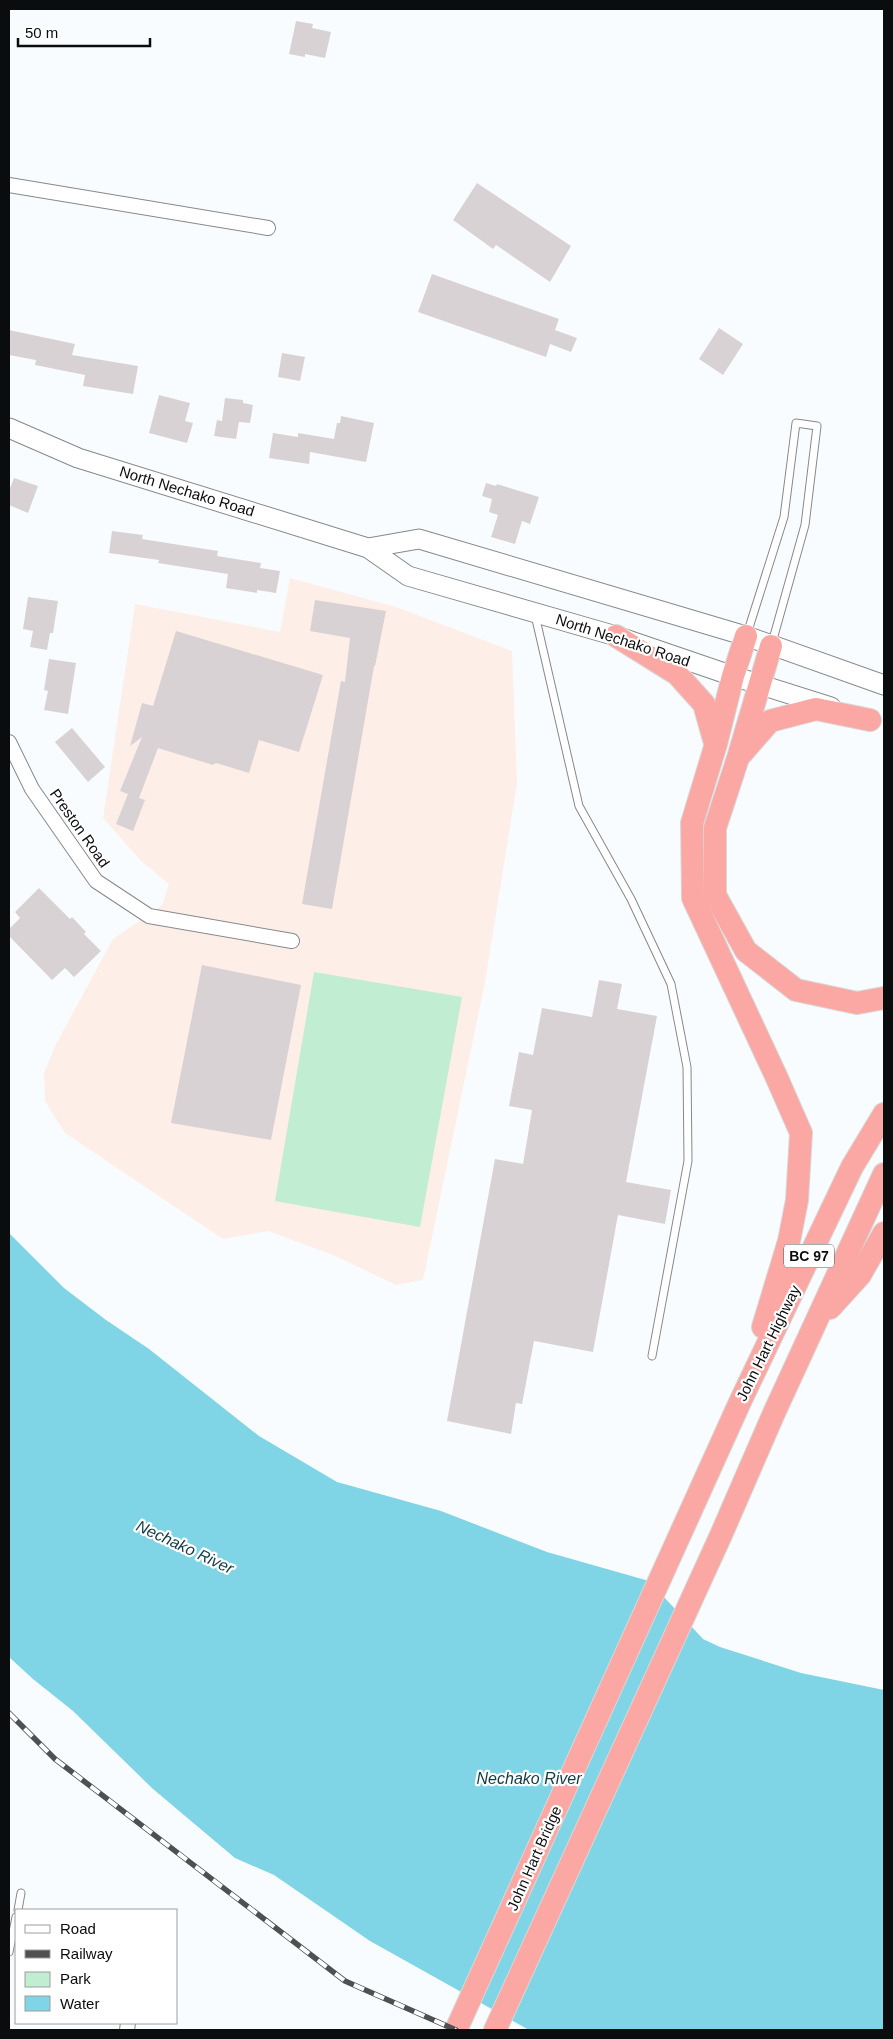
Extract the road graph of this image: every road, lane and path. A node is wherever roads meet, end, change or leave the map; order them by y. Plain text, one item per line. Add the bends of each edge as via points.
1 (9, 185) edge
2 (268, 228) dead end
3 (9, 428) edge
4 (368, 548) junction
5 (534, 612) junction
6 (616, 636) junction
7 (746, 636) junction
8 (771, 646) junction
9 (733, 676) junction
10 (759, 684) junction
11 (884, 685) edge
12 (877, 722) edge
13 (9, 742) edge
14 (716, 744) junction
15 (738, 758) junction
16 (292, 941) dead end
17 (884, 998) edge
18 (884, 1114) edge
19 (884, 1174) edge
20 (884, 1233) edge
21 (815, 1324) junction
22 (652, 1356) dead end
23 (740, 1402) junction
24 (686, 1522) joint
25 (21, 1893) dead end
26 (18, 1909) edge
27 (15, 1922) edge
28 (9, 1952) edge
29 (456, 2030) edge
30 (494, 2030) edge

1 - 2 street
3 - 4 main road, North Nechako Road via 78,458
4 - 5 main road, North Nechako Road via 408,576
4 - 7 main road, North Nechako Road via 419,539
5 - 6 main road, North Nechako Road
5 - 22 lane via 579,806 631,899 671,984 687,1067 688,1161
6 - 9 main road, North Nechako Road
6 - 14 highway via 676,674 704,704
7 - 8 main road, North Nechako Road
7 - 8 lane via 784,517 796,423 817,426 805,525
7 - 9 highway
8 - 10 highway
8 - 11 main road, North Nechako Road
9 - 10 main road, North Nechako Road
9 - 14 highway
10 - 12 main road, North Nechako Road
10 - 15 highway
12 - 15 highway via 816,709 770,721
13 - 16 street, Preston Road via 32,789 96,881 149,916
14 - 23 highway via 692,823 693,898 800,1134 797,1200 789,1241
15 - 17 highway via 714,828 715,895 746,951 796,990 857,1003
18 - 23 highway, John Hart Highway / BC 97 via 852,1167
19 - 21 highway, BC 97
20 - 21 highway via 860,1276
21 - 30 highway, BC 97
23 - 24 highway, John Hart Highway / BC 97
24 - 29 highway, John Hart Bridge / BC 97
25 - 26 lane
27 - 28 lane

